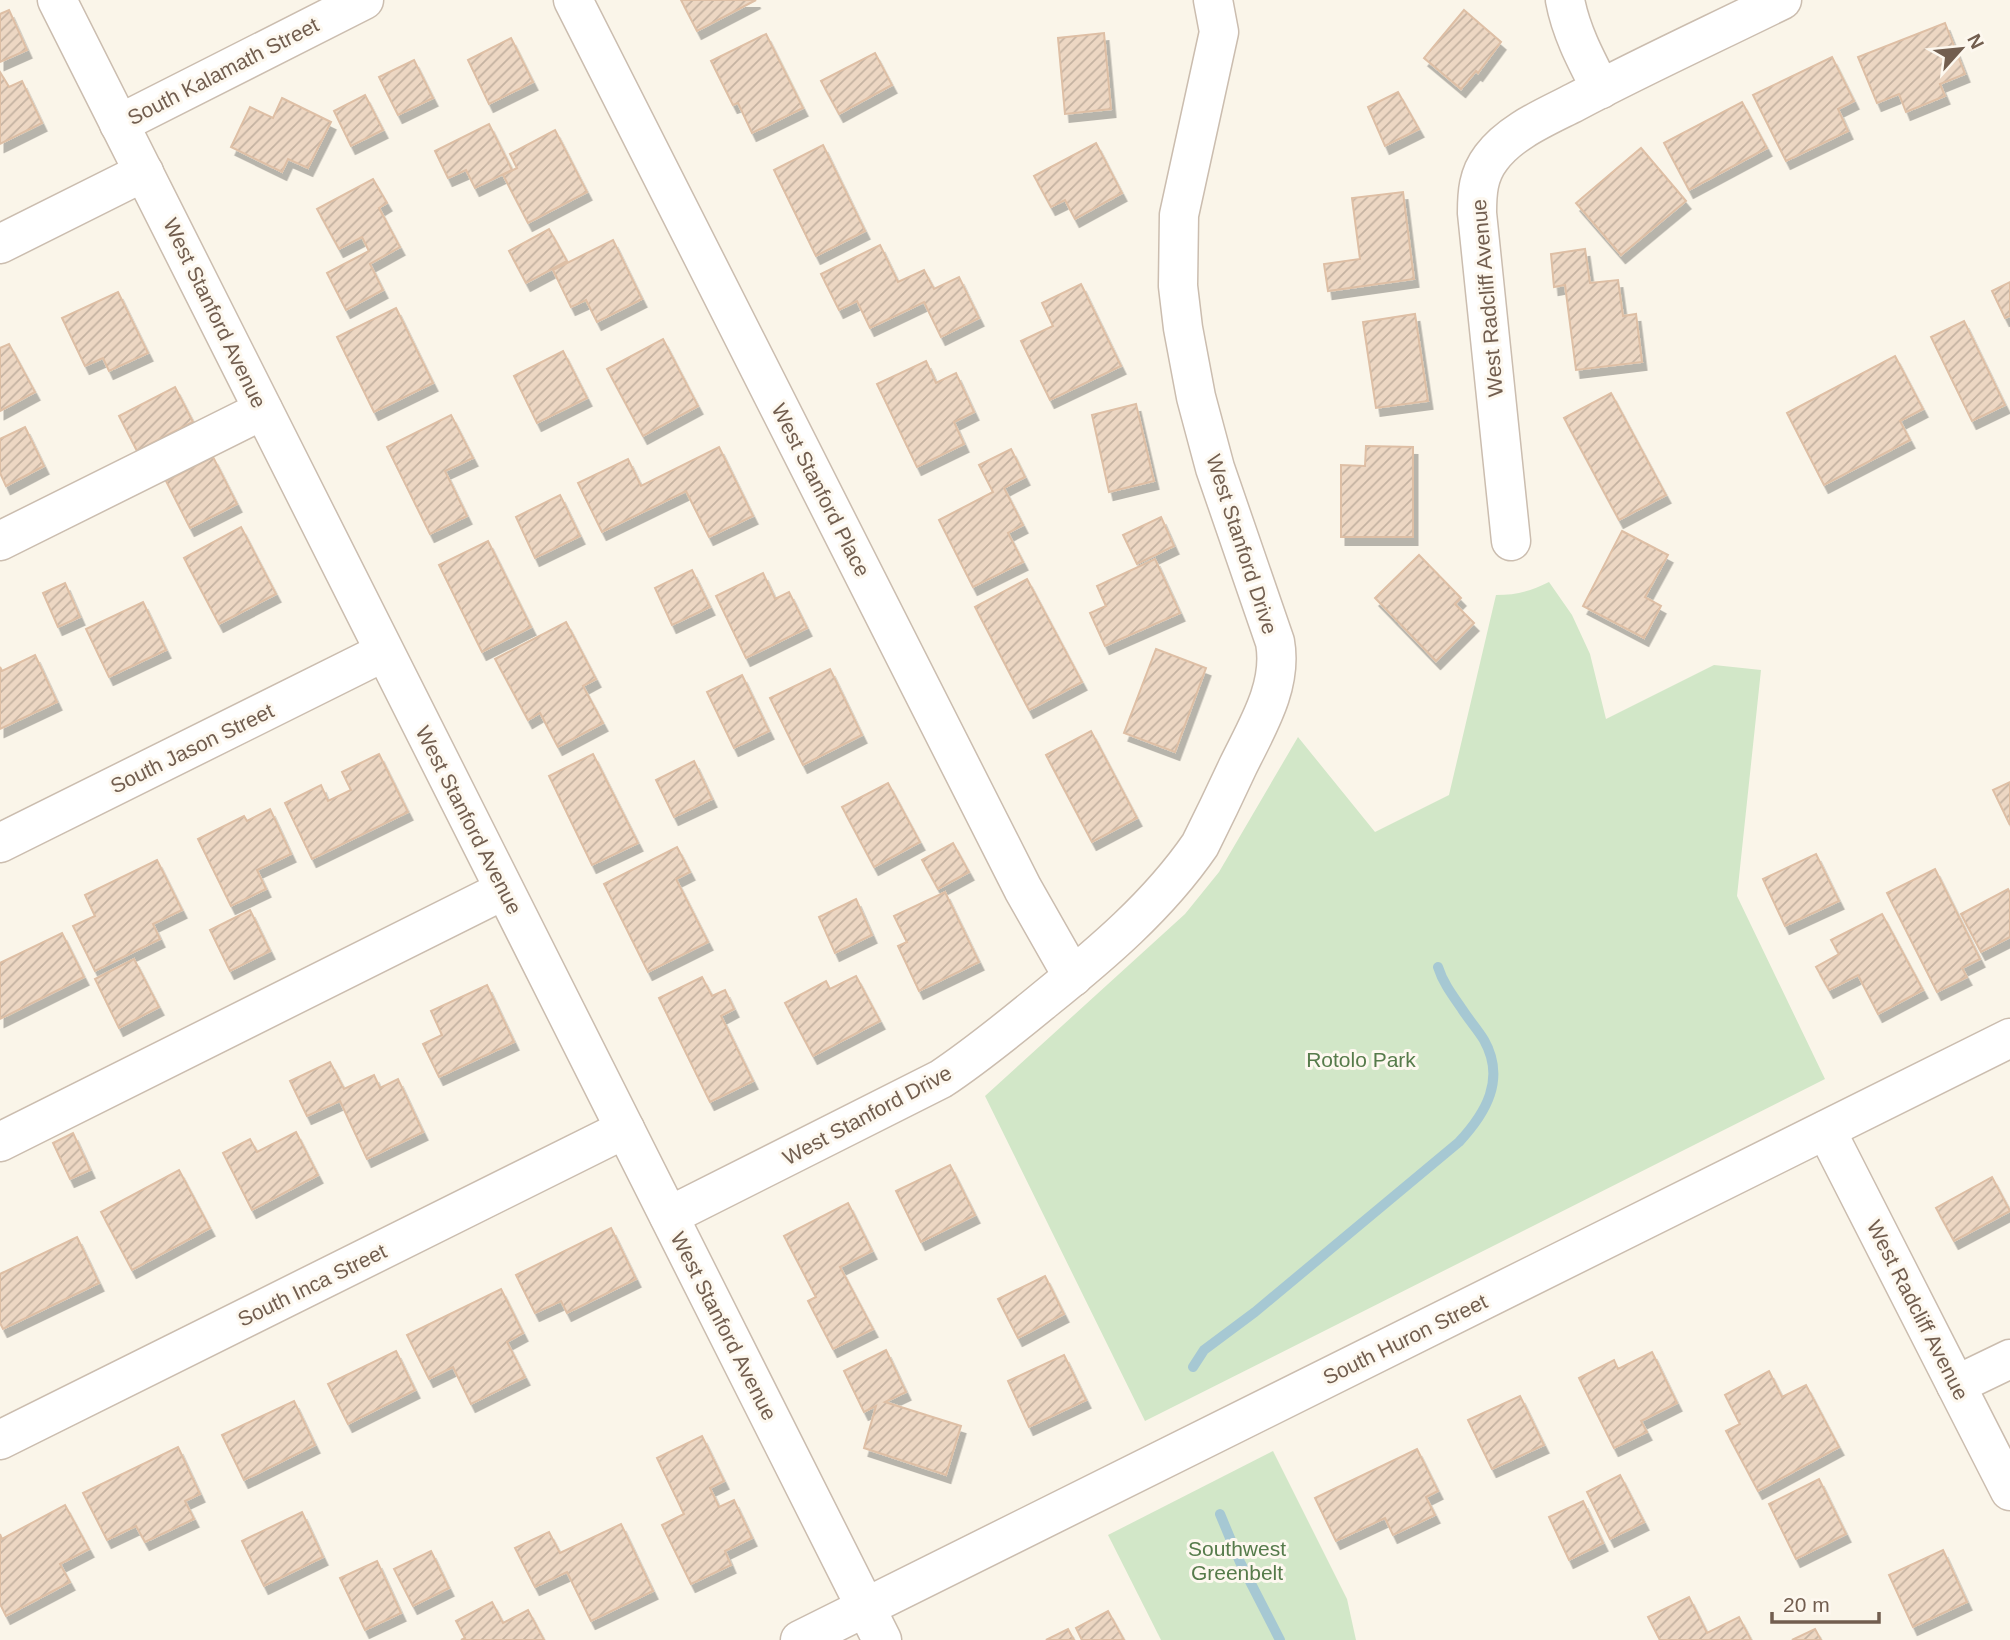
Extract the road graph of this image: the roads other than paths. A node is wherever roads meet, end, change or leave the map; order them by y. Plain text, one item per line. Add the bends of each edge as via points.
1 (57, 0) edge
2 (364, 0) edge
3 (573, 0) edge
4 (1213, 0) edge
5 (1565, 0) edge
6 (1782, 0) edge
7 (1601, 89) junction
8 (119, 124) junction
9 (144, 172) junction
10 (0, 244) edge
11 (263, 410) junction
12 (0, 541) edge
13 (1510, 541) dead end
14 (384, 652) junction
15 (0, 843) edge
16 (504, 890) junction
17 (1073, 976) junction
18 (2010, 1038) edge
19 (625, 1129) junction
20 (1826, 1130) junction
21 (0, 1142) edge
22 (669, 1216) junction
23 (2010, 1359) edge
24 (1956, 1385) junction
25 (0, 1440) edge
26 (2010, 1491) edge
27 (874, 1624) edge
28 (800, 1640) edge

1 - 8 street, West Stanford Avenue
2 - 8 street, South Kalamath Street
3 - 17 street, West Stanford Place via 1023,889
4 - 17 street, West Stanford Drive via 1219,32 1179,215 1178,286 1196,397 1215,468 1275,642 1275,678 1263,716 1200,845 1154,903
5 - 7 street via 1577,42
6 - 7 street
7 - 13 street, West Radcliff Avenue via 1505,142 1483,170 1477,189
8 - 9 street, West Stanford Avenue
9 - 10 street
9 - 11 street, West Stanford Avenue
11 - 12 street
11 - 14 street, West Stanford Avenue
14 - 15 street, South Jason Street
14 - 16 street, West Stanford Avenue
16 - 19 street, West Stanford Avenue
16 - 21 street
17 - 22 street, West Stanford Drive via 941,1079
18 - 20 street, South Huron Street
19 - 22 street, West Stanford Avenue
19 - 25 street, South Inca Street
20 - 24 street, West Radcliff Avenue
20 - 27 street, South Huron Street
22 - 27 street, West Stanford Avenue
23 - 24 street
24 - 26 street, West Radcliff Avenue
27 - 28 street, South Huron Street

